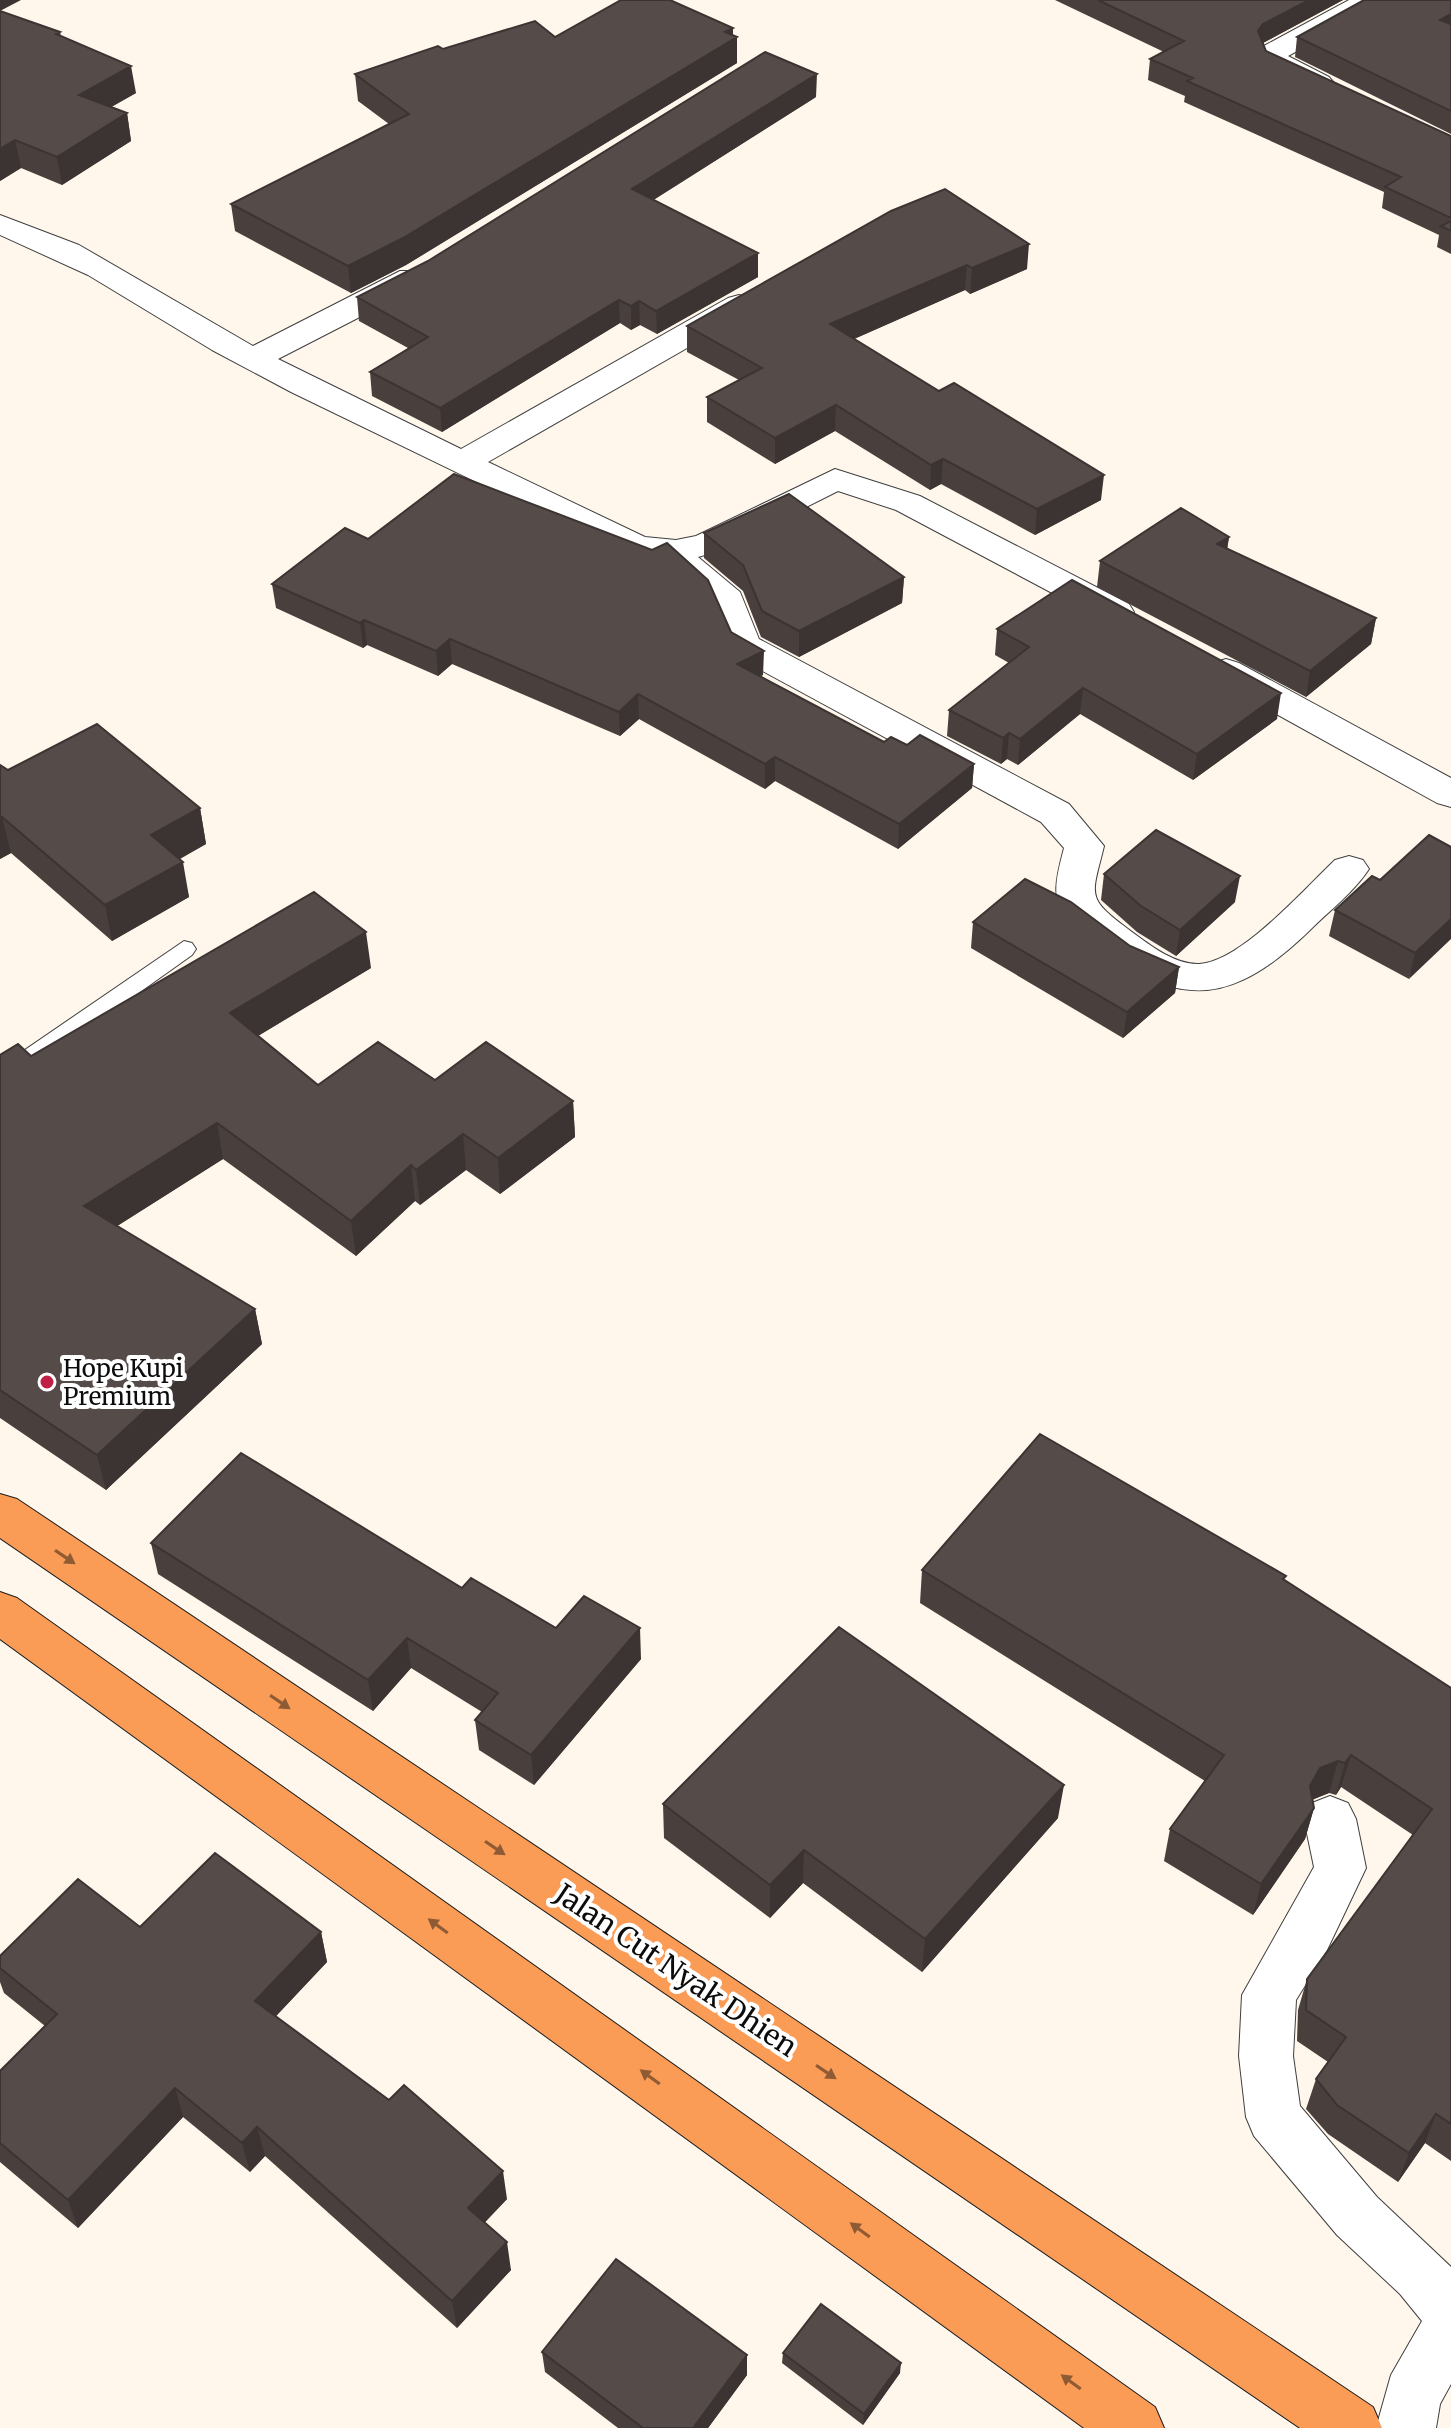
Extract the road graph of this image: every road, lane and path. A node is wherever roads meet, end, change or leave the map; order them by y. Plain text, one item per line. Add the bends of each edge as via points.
1 (1370, 0) edge
2 (1343, 94) edge
3 (0, 224) edge
4 (431, 267) edge
5 (768, 288) edge
6 (253, 359) junction
7 (463, 462) junction
8 (676, 551) junction
9 (1148, 629) edge
10 (1203, 659) edge
11 (1451, 794) edge
12 (1349, 869) dead end
13 (184, 949) dead end
14 (0, 1079) edge
15 (0, 1513) edge
16 (0, 1612) edge
17 (1330, 1819) dead end
18 (1451, 2312) edge
19 (1451, 2326) edge
20 (1134, 2428) edge
21 (1352, 2428) edge
22 (1406, 2428) edge

1 - 2 street via 1272,53 1275,62
3 - 6 street via 44,237
4 - 6 street
5 - 7 street
6 - 7 street
7 - 8 street via 637,547
8 - 9 street via 707,544 835,479 908,503
8 - 12 street via 692,572 718,589 731,608 745,649 777,661 1055,813 1084,846 1074,887 1080,913 1142,960 1195,979 1221,973 1264,951
10 - 11 street
13 - 14 lane
15 -> 21 highway, Jalan Cut Nyak Dhien
20 -> 16 highway
17 - 18 street via 1340,1868 1269,1995 1266,2056 1274,2117 1357,2216 1420,2274
19 - 22 street via 1412,2396

